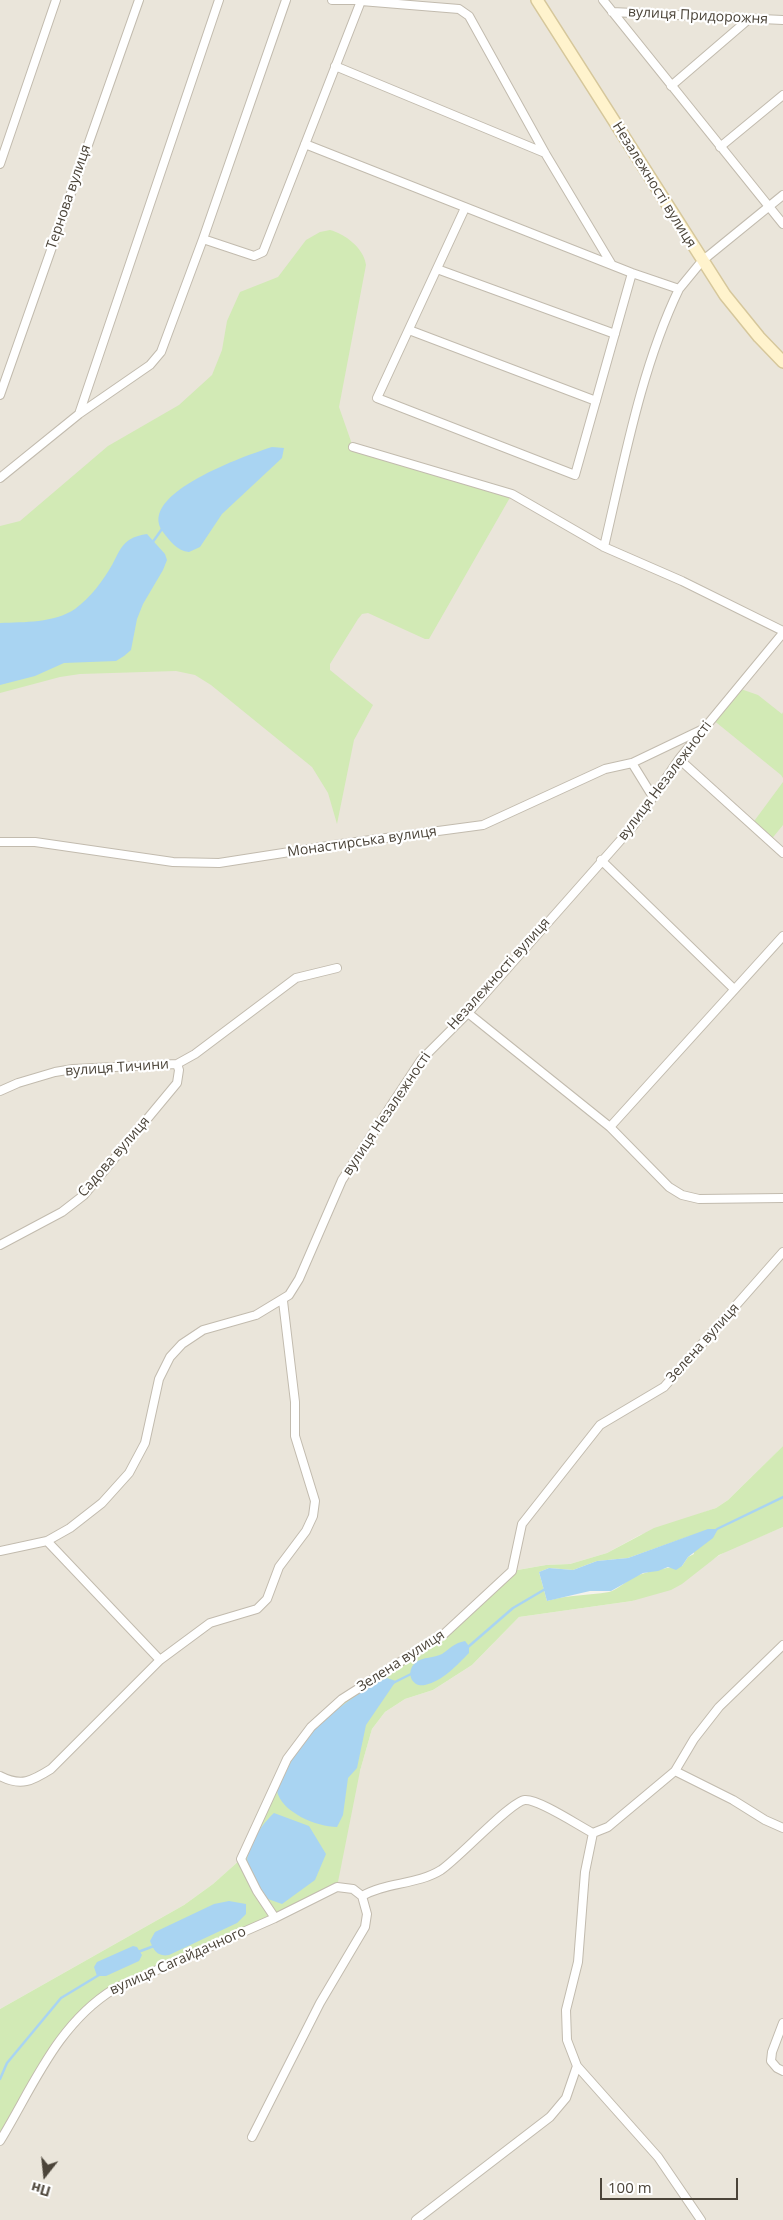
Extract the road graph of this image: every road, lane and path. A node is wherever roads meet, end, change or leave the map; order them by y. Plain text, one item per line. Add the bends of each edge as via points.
1 (56, 0) edge
2 (138, 0) edge
3 (219, 0) edge
4 (286, 0) edge
5 (332, 0) edge
6 (361, 0) edge
7 (537, 0) edge
8 (603, 0) edge
9 (612, 12) junction
10 (749, 19) junction
11 (783, 20) edge
12 (335, 66) junction
13 (671, 86) junction
14 (783, 95) edge
15 (305, 144) junction
16 (720, 147) junction
17 (545, 153) junction
18 (0, 164) edge
19 (783, 195) edge
20 (768, 207) junction
21 (465, 208) junction
22 (783, 224) edge
23 (203, 239) junction
24 (702, 261) junction
25 (612, 265) junction
26 (437, 269) junction
27 (632, 273) junction
28 (679, 289) junction
29 (409, 330) junction
30 (615, 334) junction
31 (783, 362) edge
32 (0, 395) edge
33 (596, 402) junction
34 (79, 414) junction
35 (353, 447) dead end
36 (0, 478) edge
37 (604, 547) junction
38 (783, 632) edge
39 (704, 728) junction
40 (679, 758) junction
41 (632, 763) junction
42 (652, 797) junction
43 (0, 842) edge
44 (783, 853) edge
45 (601, 860) junction
46 (783, 936) edge
47 (337, 968) dead end
48 (734, 989) junction
49 (468, 1013) junction
50 (177, 1064) junction
51 (0, 1092) edge
52 (610, 1127) junction
53 (783, 1198) edge
54 (0, 1245) edge
55 (783, 1252) edge
56 (283, 1301) junction
57 (48, 1541) junction
58 (0, 1551) edge
59 (783, 1646) edge
60 (160, 1660) junction
61 (675, 1770) junction
62 (0, 1776) edge
63 (783, 1828) edge
64 (593, 1833) junction
65 (362, 1896) junction
66 (275, 1918) junction
67 (783, 2023) edge
68 (577, 2066) junction
69 (783, 2071) edge
70 (252, 2137) dead end
71 (0, 2141) edge
72 (416, 2220) edge
73 (701, 2220) edge

1 - 18 street
2 - 32 street, Тернова вулиця
3 - 34 street
4 - 23 street
5 - 6 street
6 - 12 street
6 - 17 street via 459,9 469,16
7 - 24 street, Незалежності вулиця
8 - 9 street
9 - 10 street, вулиця Придорожня
9 - 13 street
10 - 11 street, вулиця Придорожня
10 - 13 street
12 - 15 street
12 - 17 street
13 - 16 street
14 - 16 street
15 - 21 street
15 - 23 street via 263,252 254,256
16 - 20 street
17 - 25 street
19 - 20 street
20 - 22 street
20 - 24 street
21 - 25 street
21 - 26 street
23 - 34 street via 162,352 150,365
24 - 28 street
24 - 31 street, Незалежності вулиця via 735,309
25 - 27 street
26 - 29 street
26 - 30 street
27 - 28 street
27 - 30 street
28 - 37 street via 666,317 635,418
29 - 33 street
29 - 33 street via 377,398 575,475
30 - 33 street
34 - 36 street
35 - 37 street via 512,494
37 - 38 street via 682,580
38 - 39 street, Незалежності вулиця
39 - 40 street, Незалежності вулиця
39 - 41 street, Монастирська вулиця
40 - 42 street, Незалежності вулиця
40 - 44 street
41 - 42 street
41 - 43 street, Монастирська вулиця via 605,769 483,825 233,862 173,862 35,842
42 - 45 street, Незалежності вулиця via 634,825
45 - 48 street
45 - 49 street, Незалежності вулиця
46 - 48 street
47 - 50 street via 296,978
48 - 52 street
49 - 52 street
49 - 56 street, Незалежності вулиця via 421,1060 348,1170 299,1279
50 - 51 street, вулиця Тичини via 73,1069 37,1077
50 - 54 street, Садова вулиця via 177,1083 91,1188 62,1212
52 - 53 street via 669,1187 682,1195 699,1199
55 - 66 street, Зелена вулиця via 664,1387 600,1425 522,1524 512,1571 444,1634 342,1699 301,1738 275,1783 241,1859 256,1892
56 - 57 street, Незалежності вулиця via 256,1316 203,1330 175,1351 159,1379 149,1432 135,1465 92,1512
56 - 60 street via 295,1402 295,1436 314,1501 313,1516 279,1567 267,1599 257,1609 210,1623
57 - 58 street, Незалежності вулиця
57 - 60 street
59 - 61 street via 719,1707
60 - 62 street via 51,1769 34,1780 14,1783
61 - 63 street
61 - 64 street via 608,1827
64 - 65 street via 538,1802 517,1802 442,1869 427,1876 377,1888
64 - 68 street via 585,1872 578,1962 567,1999 565,2020 567,2040
65 - 66 street, вулиця Сагайдачного via 353,1889 337,1887
65 - 70 street via 367,1914 364,1927 320,2003
66 - 71 street, вулиця Сагайдачного via 130,1981 97,2000 56,2043
67 - 69 street via 771,2061
68 - 72 street via 566,2098 550,2117
68 - 73 street via 658,2158

